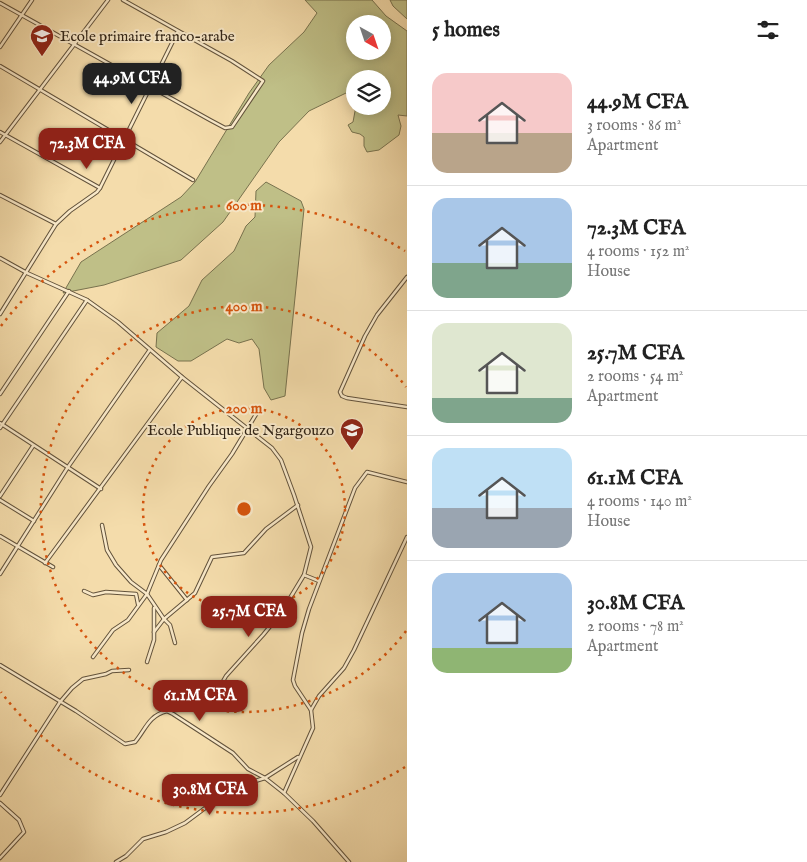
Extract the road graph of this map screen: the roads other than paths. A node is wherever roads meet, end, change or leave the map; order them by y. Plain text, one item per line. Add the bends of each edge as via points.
1 (32, 0) edge
2 (108, 0) edge
3 (123, 0) edge
4 (0, 4) edge
5 (22, 15) junction
6 (178, 31) junction
7 (74, 46) junction
8 (0, 47) edge
9 (0, 66) edge
10 (151, 86) junction
11 (40, 90) junction
12 (0, 132) edge
13 (6, 135) junction
14 (125, 139) junction
15 (0, 142) edge
16 (193, 180) dead end
17 (100, 188) junction
18 (0, 195) edge
19 (56, 224) junction
20 (0, 258) edge
21 (27, 273) junction
22 (407, 277) edge
23 (69, 291) junction
24 (87, 300) junction
25 (0, 314) edge
26 (150, 350) junction
27 (182, 377) junction
28 (0, 394) edge
29 (407, 407) edge
30 (258, 411) dead end
31 (1, 425) edge
32 (246, 429) junction
33 (34, 446) junction
34 (68, 468) junction
35 (407, 482) edge
36 (0, 488) edge
37 (101, 489) junction
38 (4, 490) junction
39 (0, 496) edge
40 (0, 500) edge
41 (298, 505) junction
42 (34, 521) junction
43 (102, 525) dead end
44 (0, 536) edge
45 (407, 537) edge
46 (17, 546) junction
47 (45, 563) junction
48 (159, 565) junction
49 (53, 568) dead end
50 (0, 574) edge
51 (304, 575) junction
52 (319, 581) junction
53 (84, 591) dead end
54 (147, 594) junction
55 (187, 600) junction
56 (139, 606) junction
57 (154, 606) junction
58 (164, 619) junction
59 (154, 632) junction
60 (175, 643) dead end
61 (93, 657) dead end
62 (147, 662) dead end
63 (0, 665) edge
64 (129, 670) dead end
65 (60, 702) junction
66 (312, 710) junction
67 (167, 711) junction
68 (299, 756) junction
69 (265, 778) junction
70 (284, 793) junction
71 (0, 795) edge
72 (0, 803) edge
73 (0, 858) edge
74 (116, 862) edge
75 (349, 862) edge

1 - 5 street
2 - 7 street
3 - 6 street
4 - 5 street
5 - 7 street
5 - 8 street
6 - 10 street
6 - 10 street via 263,81 238,120 228,128
7 - 10 street
7 - 11 street
9 - 11 street
10 - 14 street
11 - 13 street
11 - 14 street
12 - 13 street
13 - 15 street
13 - 17 street
14 - 16 street
14 - 17 street
17 - 19 street
18 - 19 street
19 - 21 street
20 - 21 street
21 - 23 street
21 - 25 street
22 - 29 street via 377,315 340,392 346,398
23 - 24 street
23 - 28 street
24 - 26 street
24 - 31 street
26 - 27 street
26 - 34 street
27 - 32 street
27 - 37 street
30 - 32 street
31 - 33 street
32 - 41 street via 272,448 281,460
32 - 48 street
33 - 34 street
33 - 38 street
34 - 37 street
34 - 42 street
35 - 52 street via 370,472 364,474 355,488
36 - 38 street
37 - 47 street
38 - 39 street
40 - 42 street
41 - 51 street via 311,547
41 - 55 street via 266,529 244,553 212,557 200,585
42 - 46 street
43 - 54 street via 107,550 116,566
44 - 46 street
45 - 66 street via 354,650
46 - 47 street
46 - 50 street
47 - 49 street
48 - 54 street
48 - 55 street
51 - 52 street
51 - 67 street via 281,613 226,676 213,698 185,709
52 - 66 street via 305,620 294,672 296,686
53 - 56 street via 93,595 106,592 136,594
54 - 56 street
54 - 57 street
55 - 58 street
56 - 61 street via 128,620 113,630
57 - 58 street
57 - 59 street
58 - 59 street
58 - 60 street via 170,625
59 - 62 street
63 - 65 street
64 - 65 street via 82,679
65 - 67 street via 128,744 136,740 150,720
65 - 71 street
66 - 68 street via 313,728
67 - 69 street via 233,753 248,768
68 - 69 street
68 - 70 street
69 - 70 street
69 - 74 street via 242,785 176,828 143,839
70 - 75 street
72 - 73 street via 19,820 24,832

